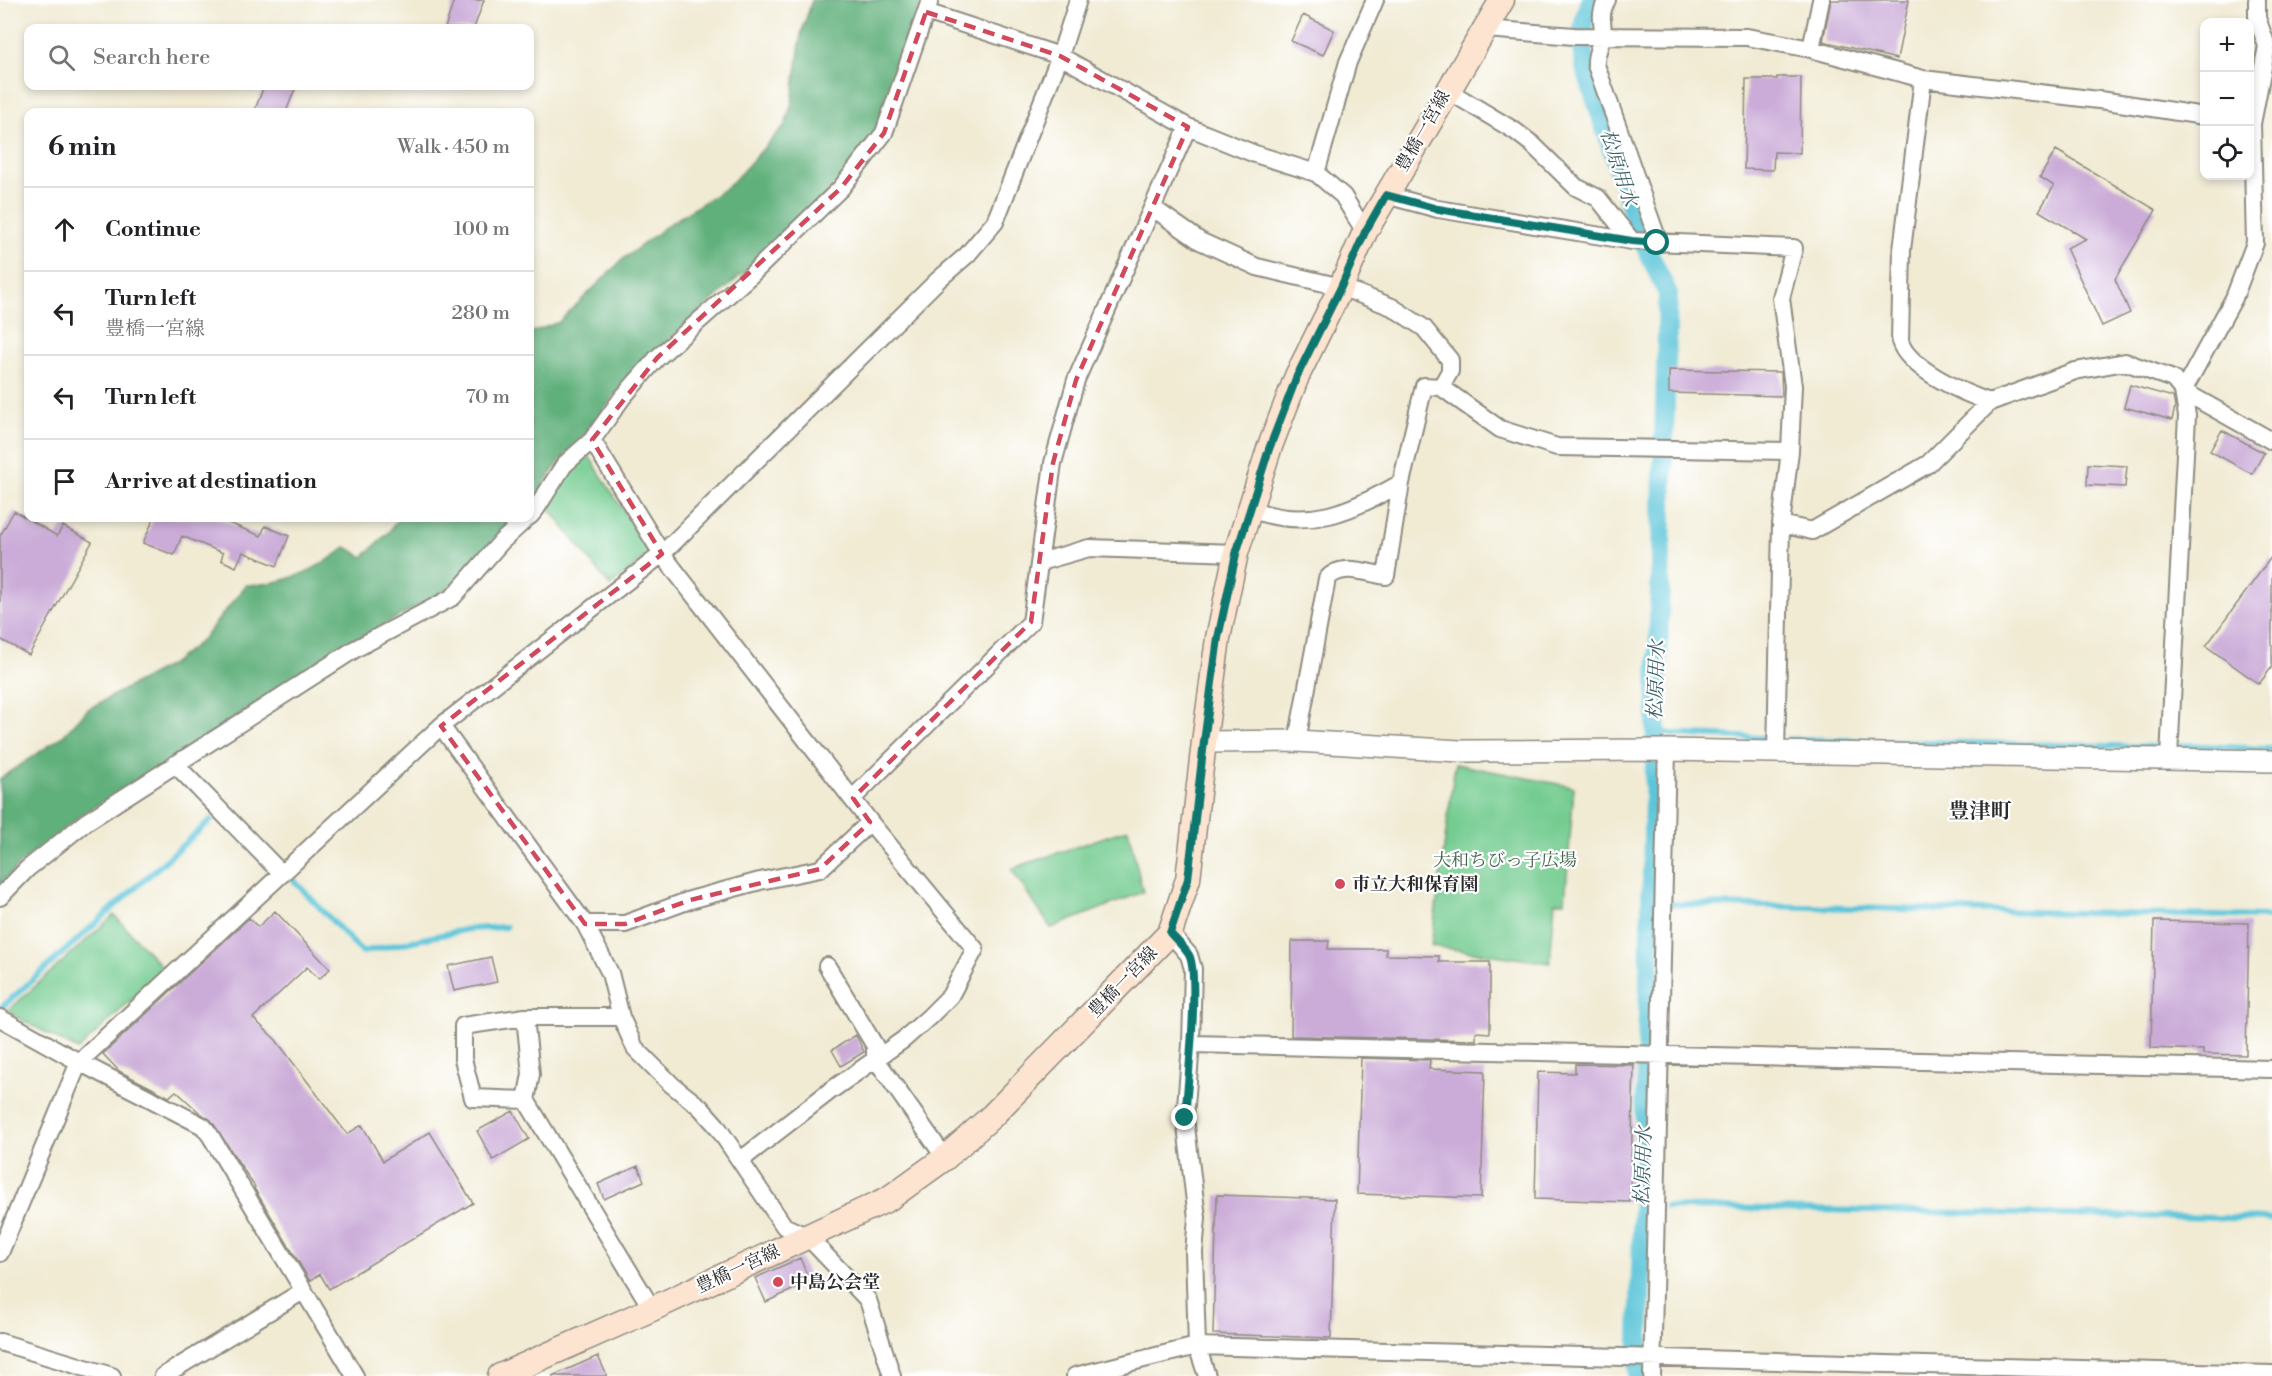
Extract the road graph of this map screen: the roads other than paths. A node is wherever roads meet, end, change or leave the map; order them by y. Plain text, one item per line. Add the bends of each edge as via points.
1 (1078, 0) edge
2 (1375, 0) edge
3 (1502, 0) edge
4 (1607, 0) edge
5 (1821, 0) edge
6 (2255, 0) edge
7 (928, 6) edge
8 (1486, 29) junction
9 (1597, 36) junction
10 (2269, 47) edge
11 (1811, 49) junction
12 (1060, 56) junction
13 (1923, 79) junction
14 (1447, 90) junction
15 (2254, 111) edge
16 (2200, 115) edge
17 (2251, 126) edge
18 (1188, 127) junction
19 (1316, 173) junction
20 (1386, 195) junction
21 (1153, 208) junction
22 (1365, 232) junction
23 (1633, 241) junction
24 (1658, 243) junction
25 (1341, 287) junction
26 (1441, 387) junction
27 (2183, 391) junction
28 (1990, 402) junction
29 (592, 440) junction
30 (2272, 441) edge
31 (1790, 451) junction
32 (1401, 483) junction
33 (1250, 509) junction
34 (534, 511) edge
35 (523, 522) edge
36 (1781, 524) junction
37 (662, 554) junction
38 (1236, 554) junction
39 (1040, 562) junction
40 (441, 726) junction
41 (1297, 741) junction
42 (1204, 742) junction
43 (1667, 750) junction
44 (1776, 753) junction
45 (2169, 757) junction
46 (2272, 761) edge
47 (175, 764) junction
48 (853, 798) junction
49 (870, 822) junction
50 (282, 874) junction
51 (0, 897) edge
52 (585, 924) junction
53 (1170, 933) junction
54 (827, 966) dead end
55 (525, 1017) junction
56 (621, 1017) junction
57 (0, 1018) edge
58 (1191, 1044) junction
59 (1660, 1056) junction
60 (875, 1058) junction
61 (79, 1062) junction
62 (2272, 1069) edge
63 (526, 1100) junction
64 (945, 1158) junction
65 (741, 1160) junction
66 (808, 1237) junction
67 (0, 1253) edge
68 (303, 1291) junction
69 (652, 1309) junction
70 (0, 1342) edge
71 (1197, 1346) junction
72 (1652, 1358) junction
73 (2272, 1374) edge
74 (112, 1376) edge
75 (163, 1376) edge
76 (354, 1376) edge
77 (500, 1376) edge
78 (892, 1376) edge
79 (1075, 1376) edge
80 (1208, 1376) edge
81 (1652, 1376) edge

1 - 12 street
2 - 19 street via 1348,62
3 - 8 main road, 豊橋一宮線
4 - 9 street
5 - 11 street
6 - 10 street via 2257,18
7 - 12 street
7 - 29 street via 884,133 841,188 657,358
8 - 9 street
8 - 14 main road, 豊橋一宮線
9 - 11 street via 1747,37
9 - 24 street via 1596,65
10 - 15 street
11 - 13 street
12 - 18 street
12 - 37 street via 995,222 967,255
13 - 16 street
13 - 28 street via 1902,250 1900,341 1908,356 1948,385
14 - 20 main road, 豊橋一宮線
14 - 23 street via 1532,144 1576,187 1598,198
17 - 27 street via 2255,243 2234,298
18 - 19 street
18 - 21 street
19 - 22 street via 1343,196
20 - 22 main road, 豊橋一宮線
20 - 23 street via 1438,209
21 - 25 street via 1200,241 1257,267
21 - 39 street via 1076,380 1053,463
22 - 25 main road, 豊橋一宮線
23 - 24 street
24 - 31 street via 1794,248 1781,298 1793,386
25 - 26 street via 1392,307 1424,328 1450,360 1450,371
25 - 33 main road, 豊橋一宮線 via 1297,376
26 - 31 street via 1500,429 1557,447
26 - 32 street via 1424,386
27 - 28 street via 2173,379 2125,362 2075,371
27 - 30 street
27 - 45 street via 2187,416
28 - 36 street via 1928,464 1812,531
29 - 34 street via 564,465
29 - 37 street
31 - 36 street
32 - 33 street via 1362,506 1332,515 1269,517
32 - 41 street via 1386,576 1342,569 1328,579
33 - 38 main road, 豊橋一宮線
35 - 47 street via 453,597 355,649
36 - 44 street
37 - 40 street
37 - 48 street
38 - 39 street via 1089,549
38 - 42 main road, 豊橋一宮線 via 1218,638
39 - 48 street via 1031,622
40 - 50 street
40 - 52 street
41 - 42 street
41 - 43 street via 1460,751
42 - 53 main road, 豊橋一宮線 via 1188,879
43 - 44 street
43 - 59 street
44 - 45 street
45 - 46 street
47 - 50 street
47 - 51 street via 86,822 27,869
48 - 49 street
49 - 52 street via 820,868 690,900 625,924
49 - 60 street via 975,949 950,996 903,1040
50 - 61 street
52 - 56 street via 610,973
53 - 58 street via 1189,955 1193,969
53 - 64 main road, 豊橋一宮線 via 992,1116
54 - 60 street via 875,1046
55 - 56 street
55 - 63 street via 531,1074
55 - 63 street via 463,1026 463,1059 473,1098
56 - 65 street via 634,1048 700,1107
57 - 61 street
58 - 59 street
58 - 71 street via 1185,1118 1197,1218
59 - 62 street
59 - 72 street
60 - 64 street
60 - 65 street
61 - 67 street
61 - 68 street via 203,1126
63 - 69 street
64 - 66 main road, 豊橋一宮線 via 888,1199
65 - 66 street via 784,1226
66 - 69 main road, 豊橋一宮線
66 - 78 street via 868,1300
68 - 75 street
68 - 76 street
69 - 77 main road, 豊橋一宮線
70 - 74 street
71 - 72 street
71 - 79 street
71 - 80 street
72 - 73 street
72 - 81 street

